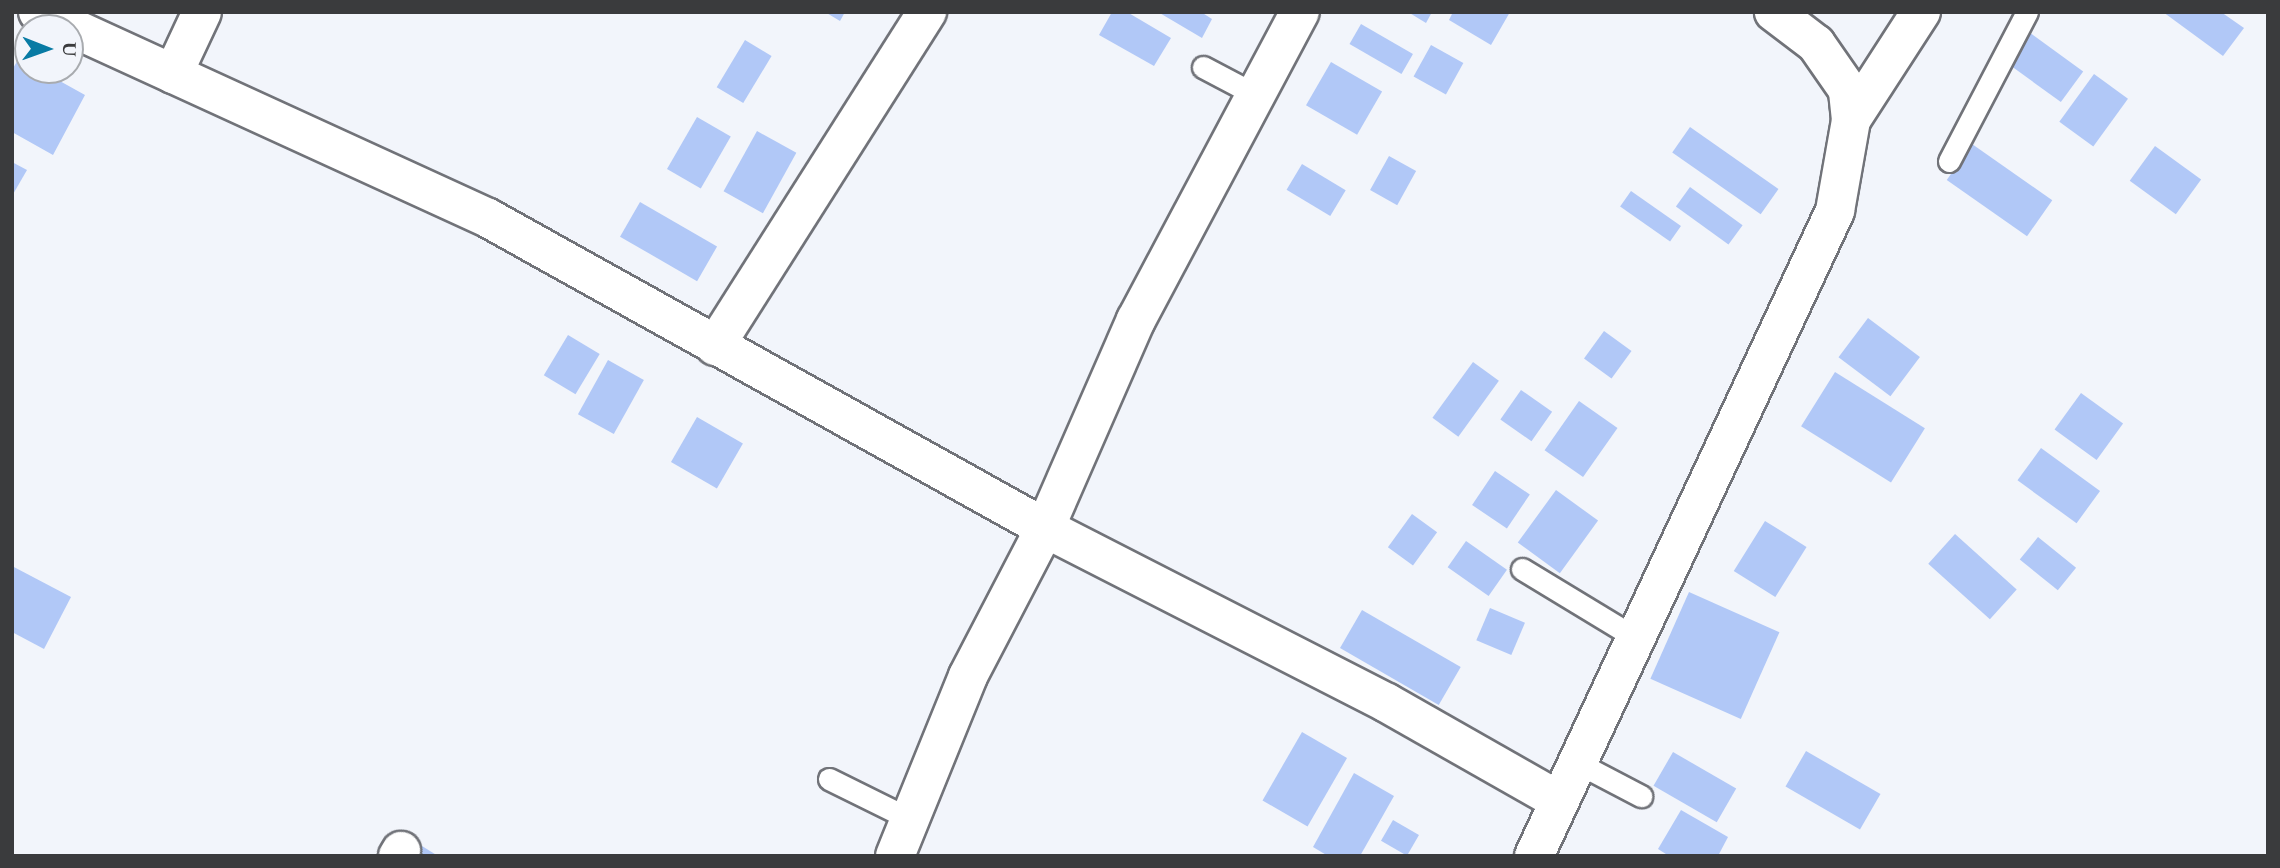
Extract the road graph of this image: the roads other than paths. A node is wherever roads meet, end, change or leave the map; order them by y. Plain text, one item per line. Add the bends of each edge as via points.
1 (38, 12) edge
2 (202, 12) edge
3 (927, 12) edge
4 (1300, 12) edge
5 (1774, 12) edge
6 (1920, 12) edge
7 (2019, 16) edge
8 (1203, 67) dead end
9 (173, 74) junction
10 (1256, 95) junction
11 (1851, 120) junction
12 (1949, 161) dead end
13 (715, 346) junction
14 (1045, 528) junction
15 (1522, 569) dead end
16 (1632, 635) junction
17 (1574, 761) junction
18 (829, 779) dead end
19 (1641, 796) dead end
20 (1556, 799) junction
21 (910, 819) junction
22 (895, 856) edge
23 (1534, 856) edge

1 - 9 street
2 - 9 street
3 - 13 street
4 - 10 street
5 - 11 street via 1835,67 1848,90
6 - 11 street
7 - 12 lane
8 - 10 lane
9 - 13 street via 488,218
10 - 14 street via 1136,320
11 - 16 street via 1835,211 1820,254
13 - 14 street
14 - 20 street via 1387,704
14 - 21 street via 968,676
15 - 16 lane
16 - 17 street
17 - 19 lane
17 - 20 street
18 - 21 lane
20 - 23 street
21 - 22 street

